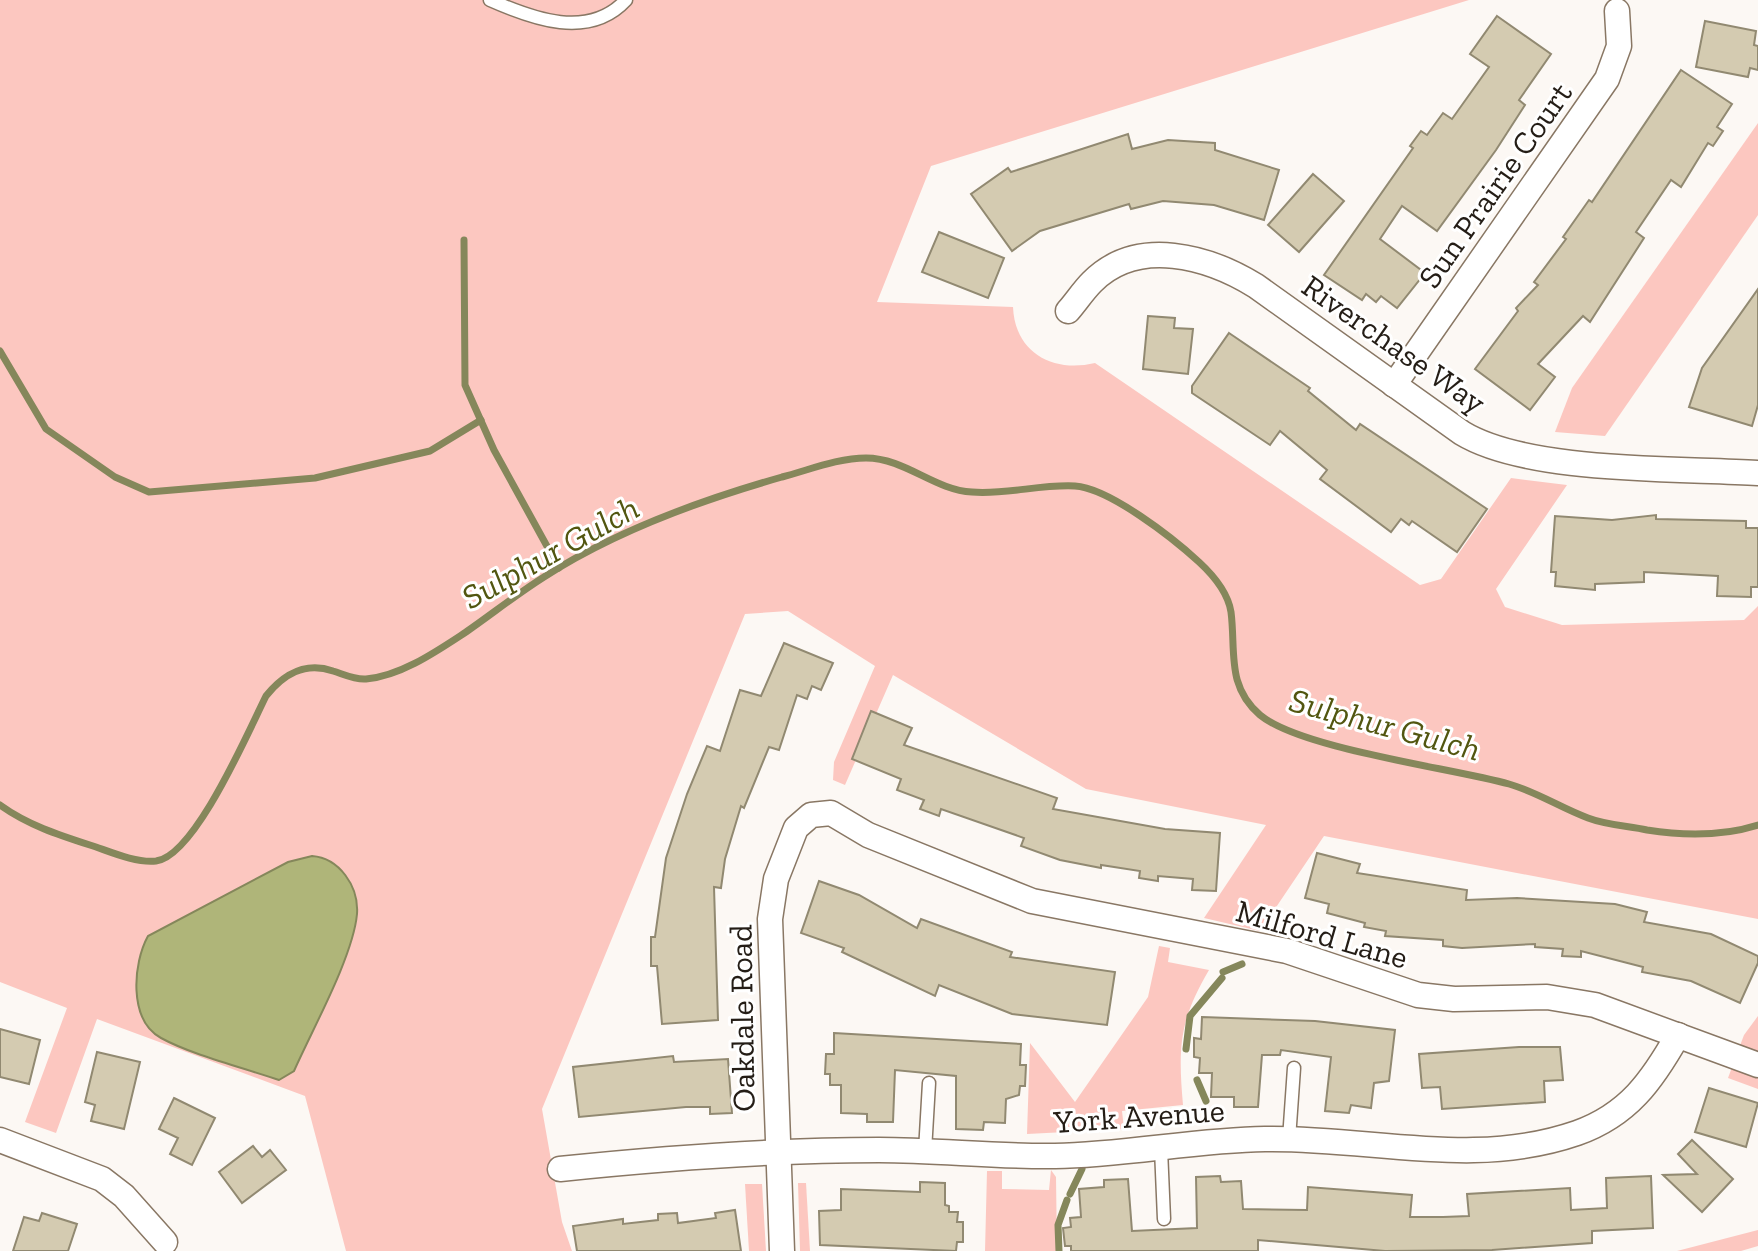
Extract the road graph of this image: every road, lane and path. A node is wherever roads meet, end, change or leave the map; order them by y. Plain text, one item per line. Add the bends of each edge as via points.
1 (490, 0) edge
2 (626, 0) edge
3 (1617, 11) dead end
4 (1068, 311) dead end
5 (1394, 385) junction
6 (1758, 473) edge
7 (831, 813) joint
8 (1678, 1035) junction
9 (1758, 1065) edge
10 (1294, 1068) dead end
11 (929, 1083) dead end
12 (1289, 1139) junction
13 (0, 1140) edge
14 (1161, 1149) junction
15 (925, 1151) junction
16 (778, 1153) junction
17 (560, 1169) dead end
18 (1164, 1219) dead end
19 (165, 1242) dead end
20 (782, 1251) edge

1 - 2 lane via 574,24 604,17
3 - 5 street, Sun Prairie Court via 1619,46 1607,79
4 - 5 street, Riverchase Way via 1093,281 1121,264 1150,256 1193,258 1256,286
5 - 6 street, Riverchase Way via 1472,439 1511,453
7 - 8 street, Milford Lane via 868,835 1032,901 1287,951 1418,995 1562,998
7 - 16 street, Oakdale Road via 811,815 796,828 774,892 769,942
8 - 9 street, Milford Lane
8 - 12 street, York Avenue via 1654,1077 1626,1108 1563,1137 1505,1150 1455,1152
10 - 12 lane
11 - 15 lane
12 - 14 street, York Avenue
13 - 19 street via 102,1179
14 - 15 street, York Avenue via 1054,1156
14 - 18 lane
15 - 16 street, York Avenue
16 - 17 street, York Avenue
16 - 20 street, Oakdale Road

